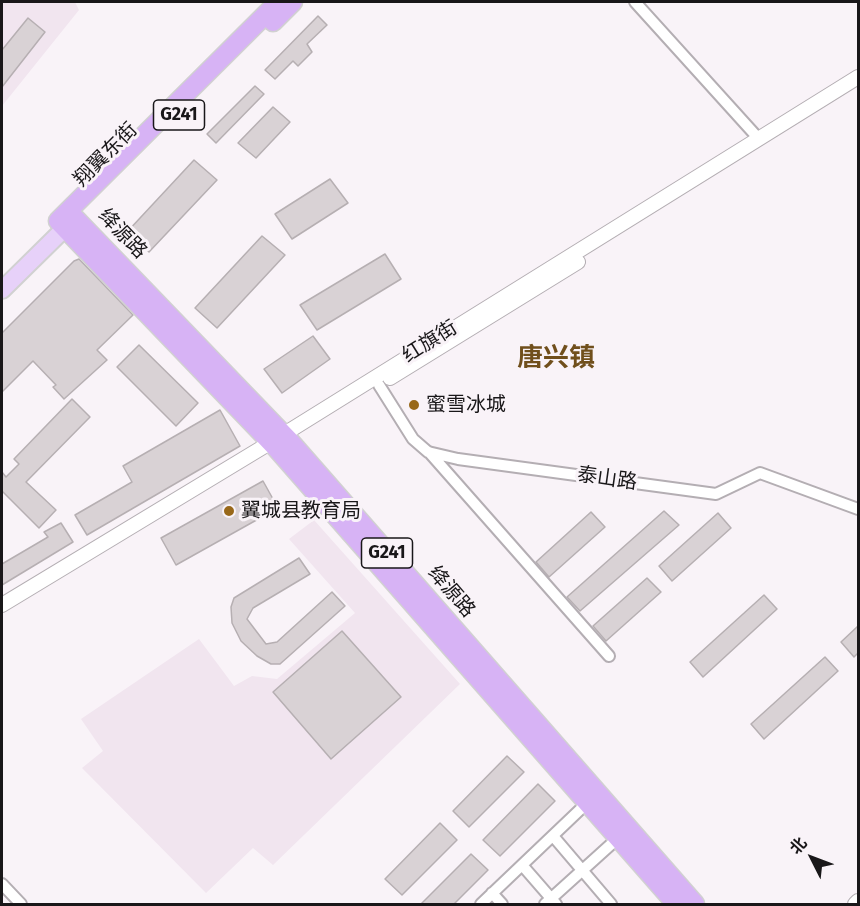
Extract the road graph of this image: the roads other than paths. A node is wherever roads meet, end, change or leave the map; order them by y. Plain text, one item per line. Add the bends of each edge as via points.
1 (278, 2) edge
2 (293, 2) edge
3 (635, 2) edge
4 (858, 77) edge
5 (858, 87) edge
6 (759, 139) junction
7 (66, 220) junction
8 (2, 276) edge
9 (2, 290) edge
10 (379, 385) junction
11 (280, 442) junction
12 (428, 452) junction
13 (858, 510) edge
14 (2, 605) edge
15 (2, 615) edge
16 (609, 656) dead end
17 (587, 802) junction
18 (553, 836) junction
19 (618, 838) junction
20 (522, 865) junction
21 (582, 871) junction
22 (2, 884) edge
23 (492, 893) junction
24 (858, 901) edge
25 (551, 903) edge
26 (21, 904) edge
27 (481, 904) edge
28 (502, 904) edge
29 (611, 904) edge
30 (676, 904) edge
31 (695, 904) edge
32 (855, 904) edge

1 - 7 highway, 翔翼东街 / G241
2 - 7 highway, 翔翼东街 / G241
3 - 6 street
4 - 6 main road, 红旗街
5 - 10 main road, 红旗街
6 - 11 main road, 红旗街
7 - 8 main road, 翔翼东街
7 - 9 main road, 翔翼东街
7 - 11 highway, 绛源路 / G241
10 - 11 main road, 红旗街
10 - 12 street via 413,439
11 - 14 main road, 红旗街
11 - 15 main road, 红旗街
11 - 17 highway, 绛源路 / G241
11 - 31 highway, 绛源路 / G241
12 - 13 street, 泰山路 via 716,494 760,473
12 - 16 street
17 - 18 street
17 - 19 highway, 绛源路 / G241
18 - 20 street
18 - 21 street
19 - 21 street
19 - 30 highway, 绛源路 / G241
20 - 23 street
20 - 25 street
21 - 25 street
21 - 29 street
22 - 26 street
23 - 27 street
23 - 28 street
24 - 32 main road

